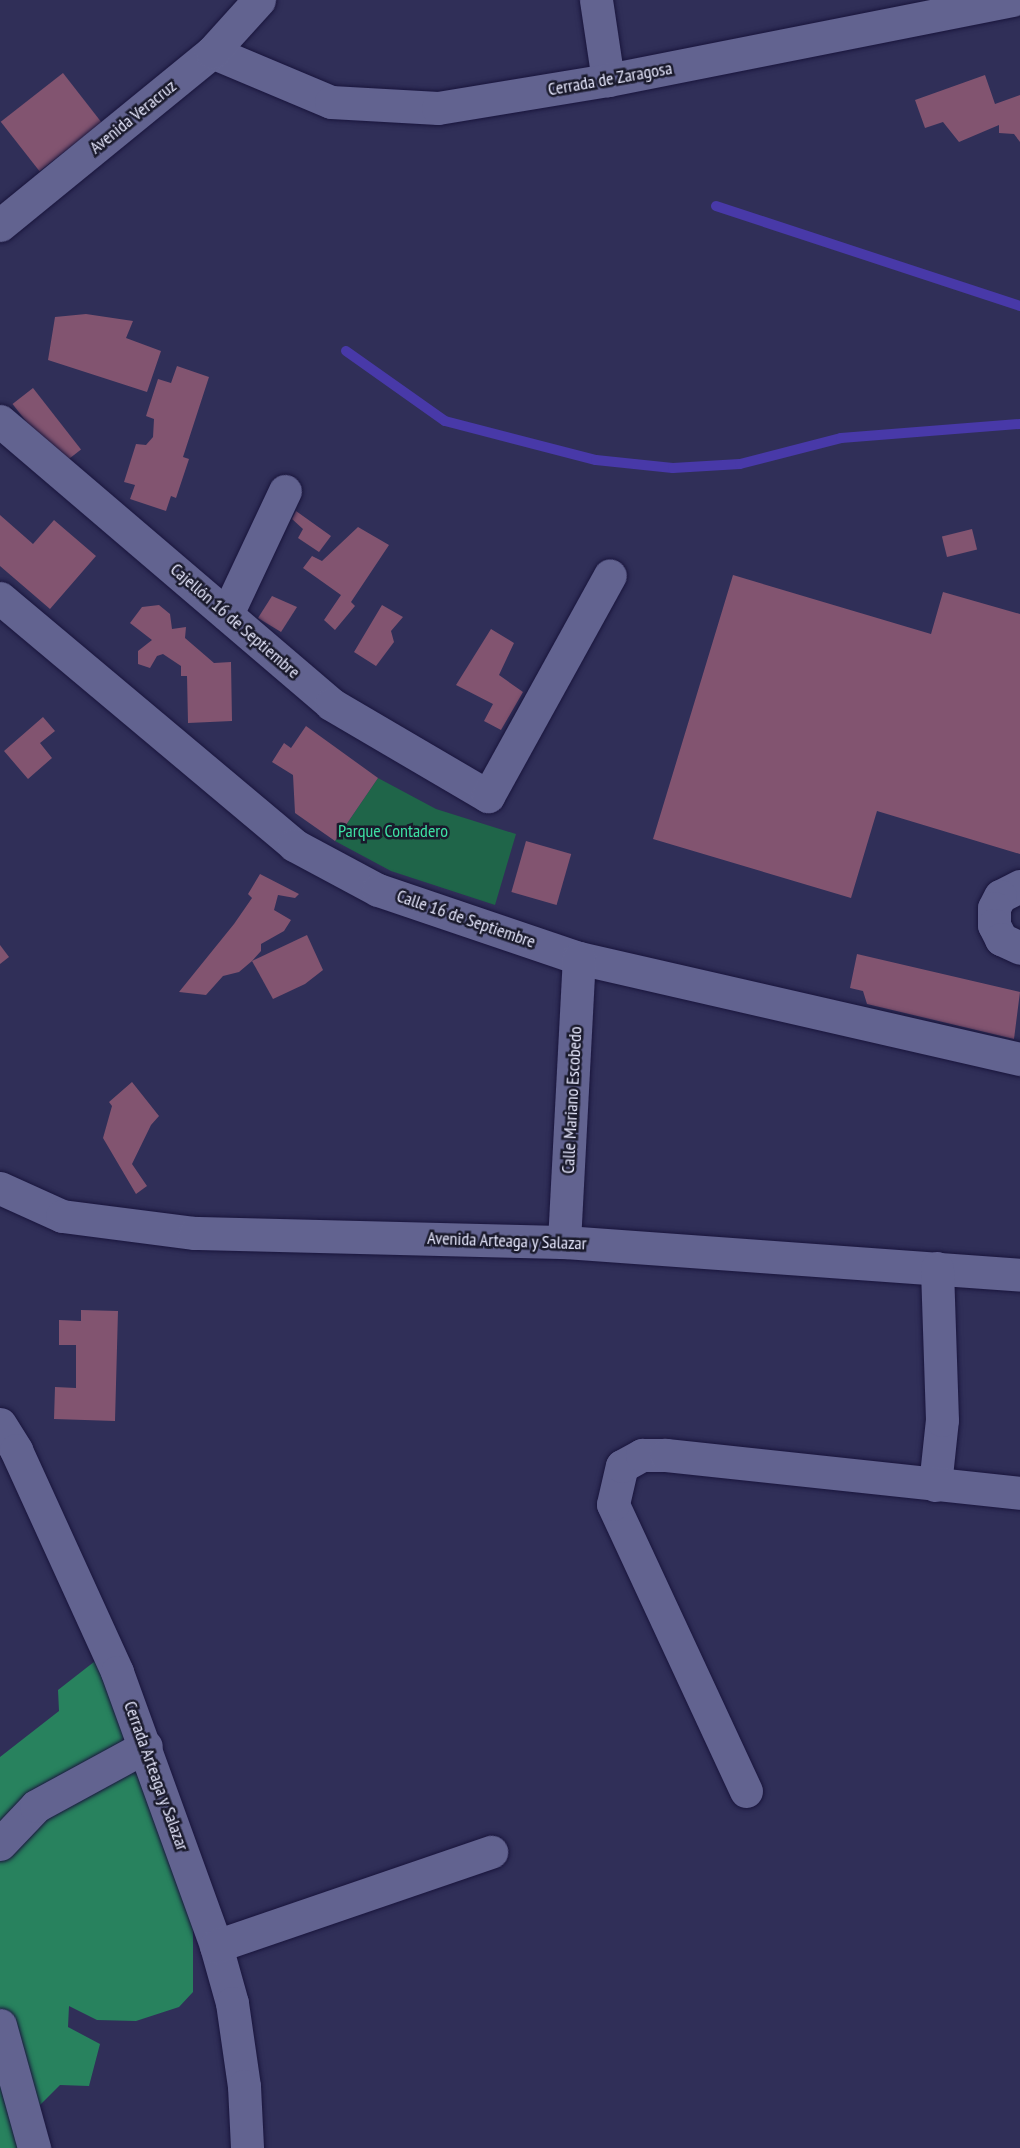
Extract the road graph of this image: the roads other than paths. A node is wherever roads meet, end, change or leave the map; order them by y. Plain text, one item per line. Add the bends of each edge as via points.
1 (259, 0) edge
2 (596, 0) edge
3 (1012, 0) edge
4 (212, 52) junction
5 (608, 80) junction
6 (0, 225) edge
7 (0, 421) edge
8 (285, 491) dead end
9 (610, 575) dead end
10 (0, 598) edge
11 (226, 614) junction
12 (1020, 886) edge
13 (1020, 948) edge
14 (579, 958) junction
15 (1020, 1059) edge
16 (0, 1188) edge
17 (564, 1242) junction
18 (936, 1268) junction
19 (1020, 1275) edge
20 (5, 1447) edge
21 (935, 1485) junction
22 (1020, 1493) edge
23 (146, 1746) junction
24 (746, 1791) dead end
25 (0, 1845) edge
26 (491, 1852) dead end
27 (216, 1946) junction
28 (0, 2025) edge
29 (34, 2148) edge
30 (247, 2148) edge

1 - 4 street, Avenida Veracruz
2 - 5 street
3 - 5 street, Cerrada de Zaragosa
4 - 5 street, Cerrada de Zaragosa via 331,102 438,108
4 - 6 street, Avenida Veracruz
7 - 11 street, Cajellón 16 de Septiembre
8 - 11 street
9 - 11 street, Cajellón 16 de Septiembre via 488,796 331,704
10 - 14 street, Calle 16 de Septiembre via 294,846 378,890
12 - 13 street via 1000,896 994,908 994,925 1001,939
14 - 15 street, Calle 16 de Septiembre
14 - 17 street, Calle Mariano Escobedo
16 - 17 street, Avenida Arteaga y Salazar via 62,1216 195,1233
17 - 18 street, Avenida Arteaga y Salazar
18 - 19 street, Avenida Arteaga y Salazar
18 - 21 street via 942,1420
20 - 23 street, Cerrada Arteaga y Salazar via 117,1671
21 - 22 street
21 - 24 street via 666,1455 642,1455 622,1466 613,1504
23 - 25 street via 36,1806
23 - 27 street, Cerrada Arteaga y Salazar
26 - 27 street
27 - 30 street, Cerrada Arteaga y Salazar via 232,2003 244,2086
28 - 29 street

